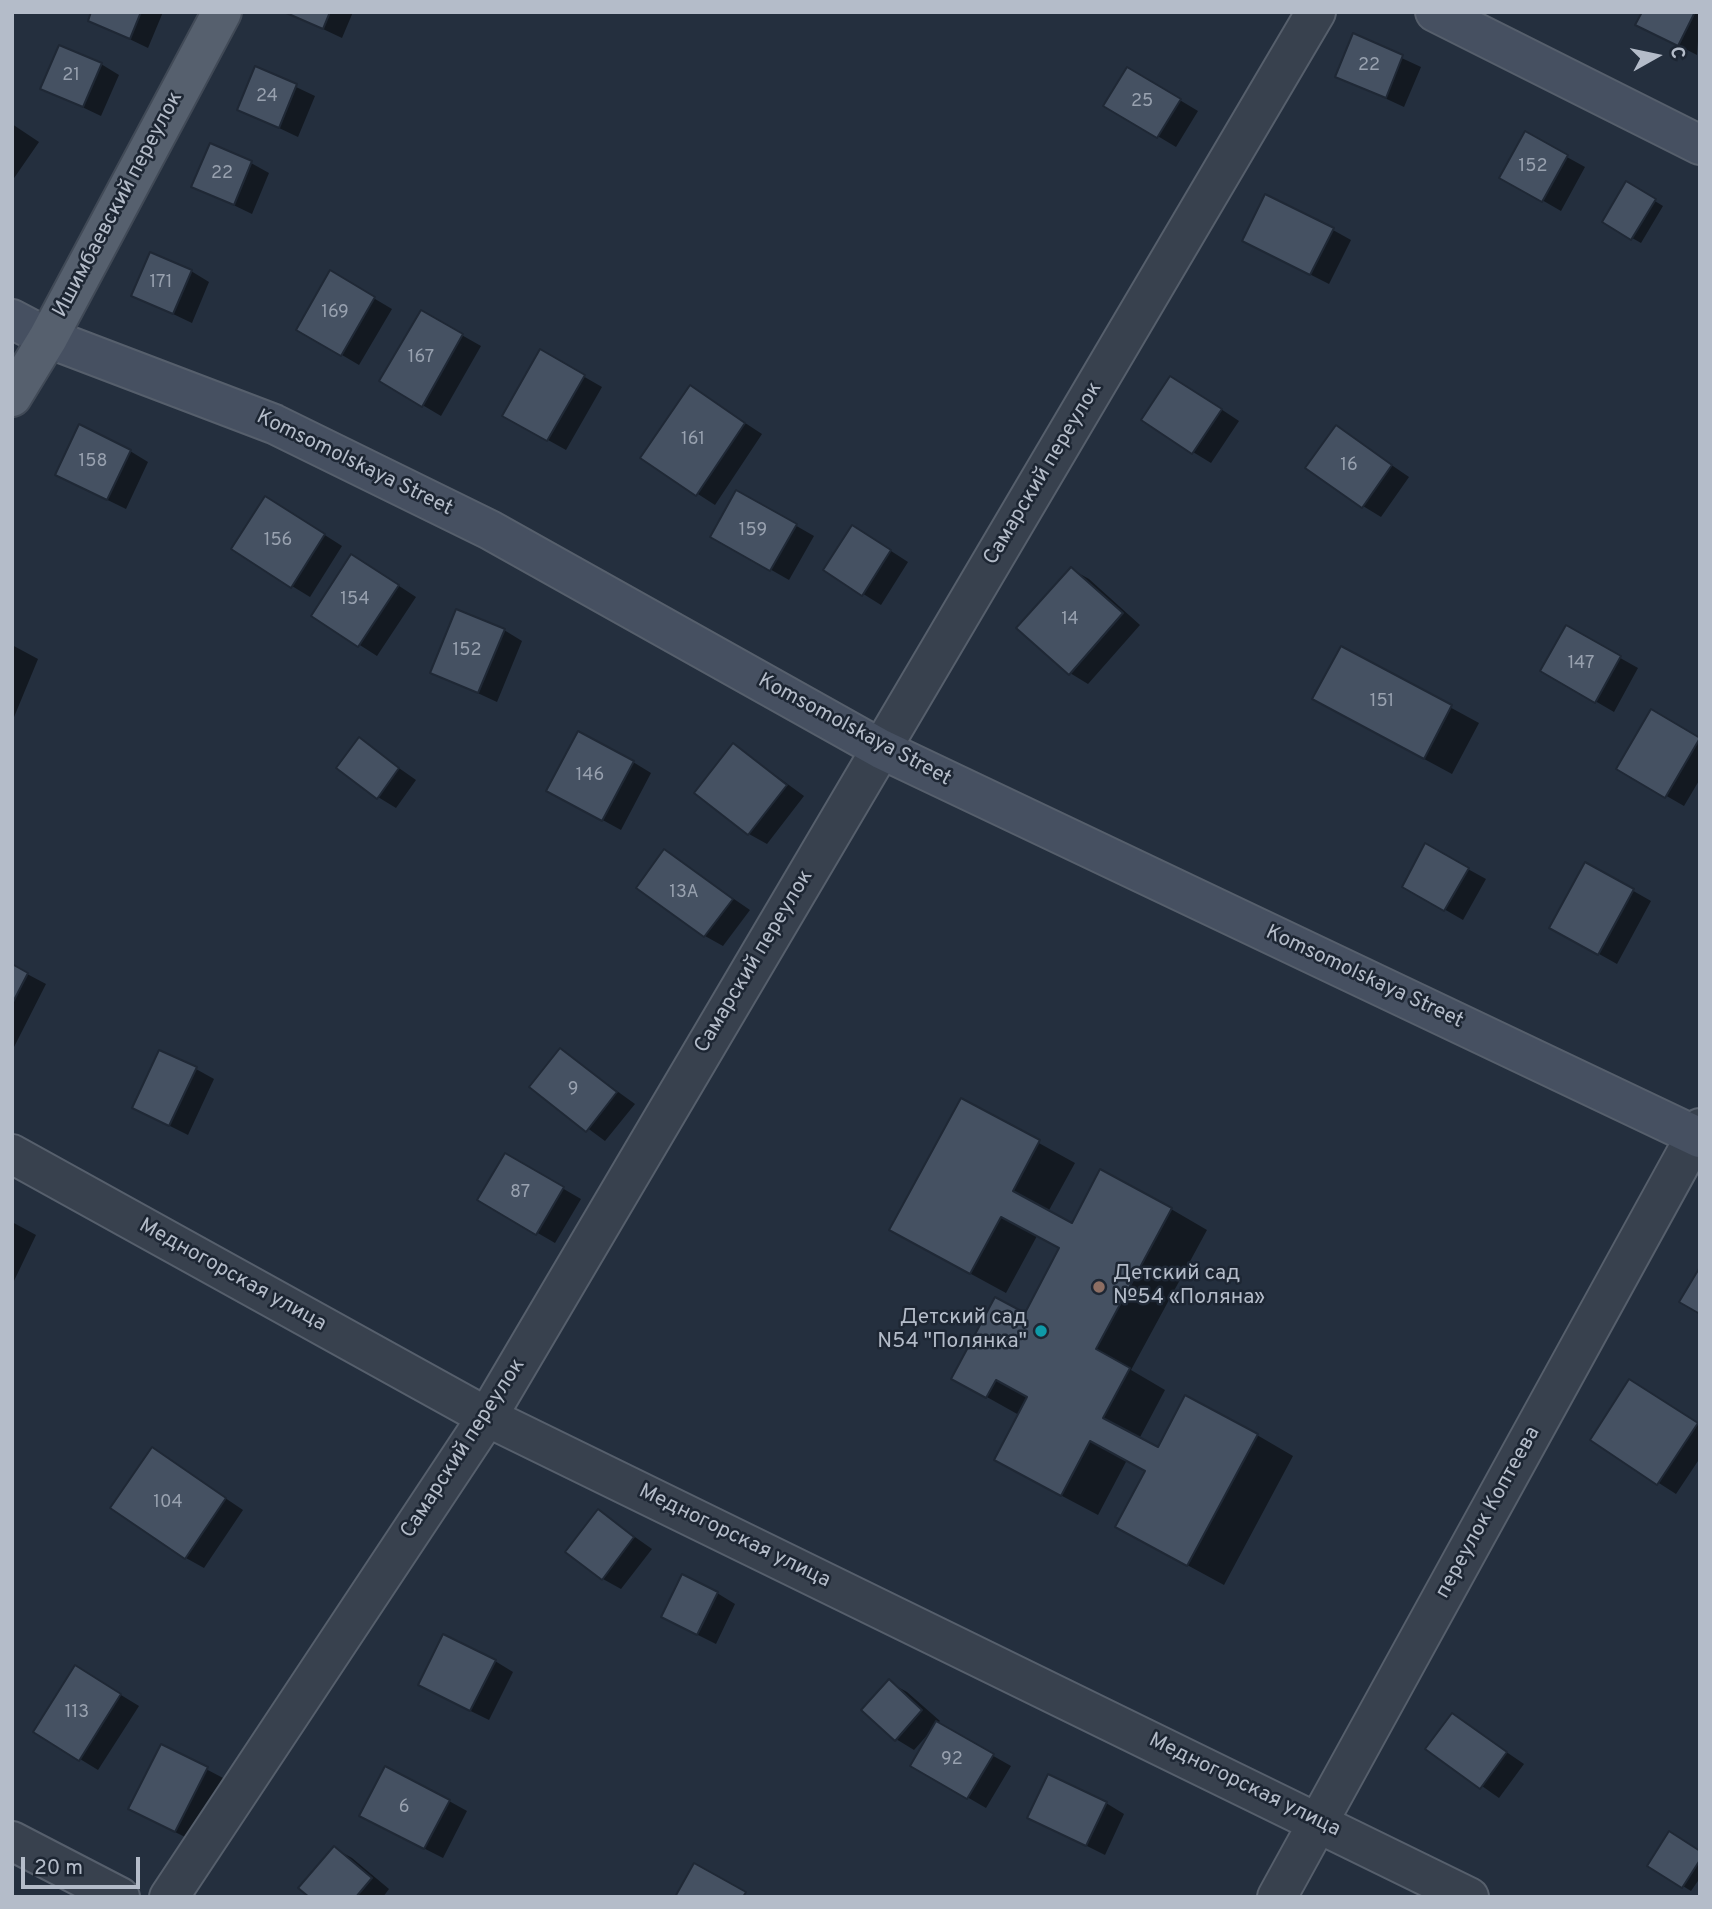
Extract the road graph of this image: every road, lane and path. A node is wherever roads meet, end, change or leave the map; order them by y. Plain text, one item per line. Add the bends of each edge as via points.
1 (222, 12) edge
2 (1316, 12) edge
3 (1435, 12) edge
4 (1700, 145) edge
5 (12, 319) edge
6 (48, 338) junction
7 (12, 397) edge
8 (881, 749) junction
9 (1698, 1134) edge
10 (12, 1154) edge
11 (487, 1417) junction
12 (1319, 1822) junction
13 (12, 1841) edge
14 (120, 1897) edge
15 (169, 1897) edge
16 (1277, 1897) edge
17 (1469, 1897) edge

1 - 6 main road, Ишимбаевский переулок
2 - 8 street, Самарский переулок
3 - 4 main road
5 - 6 main road, Komsomolskaya Street
6 - 7 main road, Ишимбаевский переулок
6 - 8 main road, Komsomolskaya Street via 274,424 466,518
8 - 9 main road, Komsomolskaya Street
8 - 11 street, Самарский переулок
9 - 12 street, переулок Коптеева
10 - 11 street, Медногорская улица
11 - 12 street, Медногорская улица
11 - 15 street, Самарский переулок
12 - 16 street, переулок Коптеева
12 - 17 street, Медногорская улица
13 - 14 street

